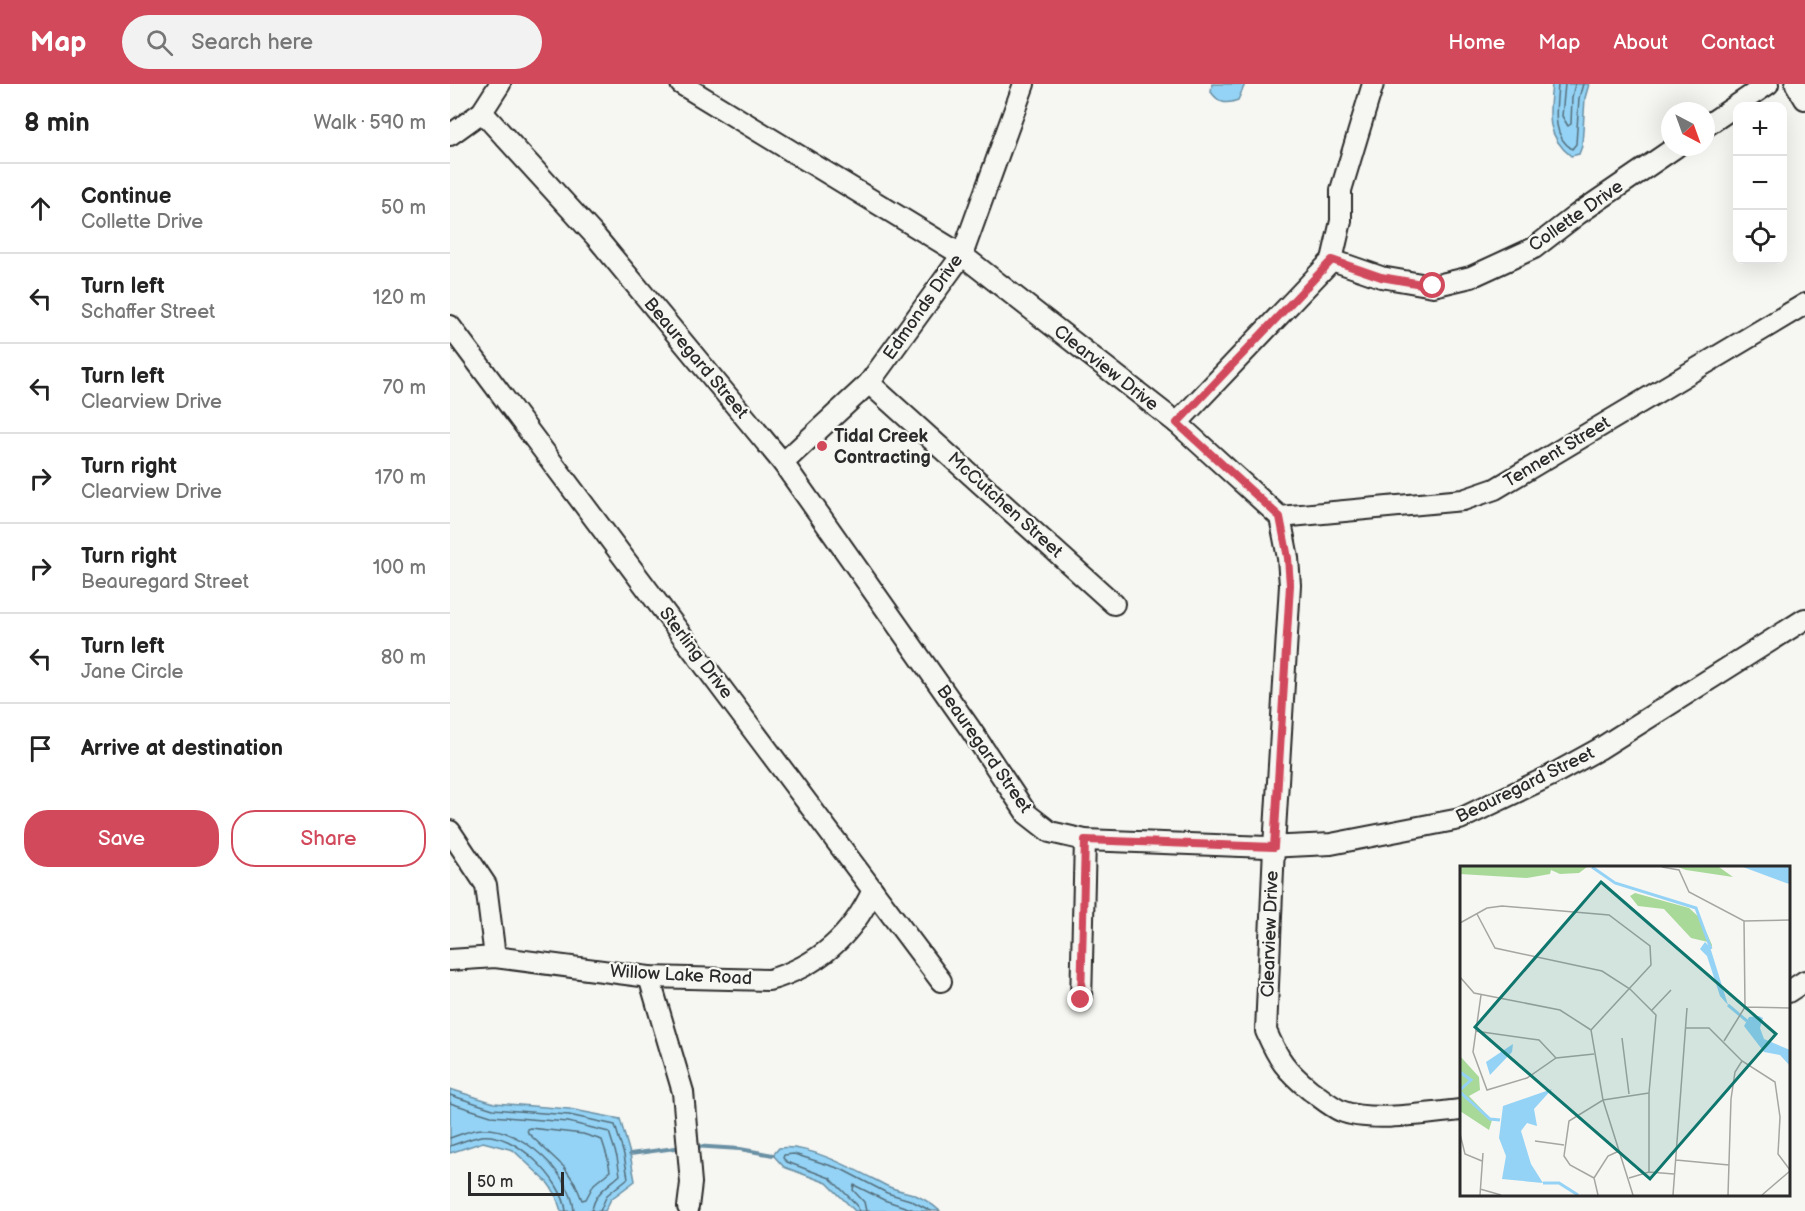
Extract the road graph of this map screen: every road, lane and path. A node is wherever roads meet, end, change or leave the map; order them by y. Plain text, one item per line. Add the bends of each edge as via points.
1 (500, 84) edge
2 (1024, 84) edge
3 (1373, 84) edge
4 (1768, 84) edge
5 (1796, 84) edge
6 (691, 86) edge
7 (1805, 99) edge
8 (482, 112) junction
9 (1715, 120) edge
10 (450, 135) edge
11 (1663, 156) edge
12 (962, 255) junction
13 (1332, 260) junction
14 (1805, 304) edge
15 (450, 326) edge
16 (869, 383) junction
17 (1177, 423) junction
18 (783, 463) junction
19 (1280, 517) junction
20 (1114, 604) dead end
21 (1805, 619) edge
22 (450, 831) edge
23 (1085, 840) junction
24 (1274, 847) junction
25 (873, 890) junction
26 (495, 957) junction
27 (450, 960) edge
28 (649, 977) junction
29 (941, 981) dead end
30 (1805, 981) edge
31 (1790, 991) edge
32 (1081, 1000) dead end
33 (1460, 1110) edge
34 (688, 1210) edge

1 - 8 street
2 - 12 street, Edmonds Drive
3 - 13 street via 1341,190 1341,221
4 - 9 street
5 - 7 street
6 - 12 street, Clearview Drive
8 - 10 street
8 - 18 street, Beauregard Street via 596,237
11 - 13 street, Collette Drive via 1534,248 1471,277 1433,286 1381,277
12 - 16 street, Edmonds Drive
12 - 17 street, Clearview Drive
13 - 17 street
14 - 19 street, Tennent Street via 1495,489 1463,500
15 - 25 street, Sterling Drive
16 - 18 street, Edmonds Drive
16 - 20 street, McCutchen Street
17 - 19 street, Clearview Drive
18 - 23 street, Beauregard Street via 1027,814 1050,832
19 - 24 street, Clearview Drive via 1290,585
21 - 24 street, Beauregard Street via 1599,749 1460,819 1331,844
22 - 26 street via 486,885
23 - 24 street, Beauregard Street
23 - 32 street
24 - 33 street, Clearview Drive via 1266,1031 1277,1057 1294,1077 1343,1112 1396,1116
25 - 28 street, Willow Lake Road via 842,938 824,954 788,975 770,980
25 - 29 street, Sterling Drive
26 - 27 street, Willow Lake Road
26 - 28 street, Willow Lake Road
28 - 34 street via 683,1092 691,1183
30 - 31 street

